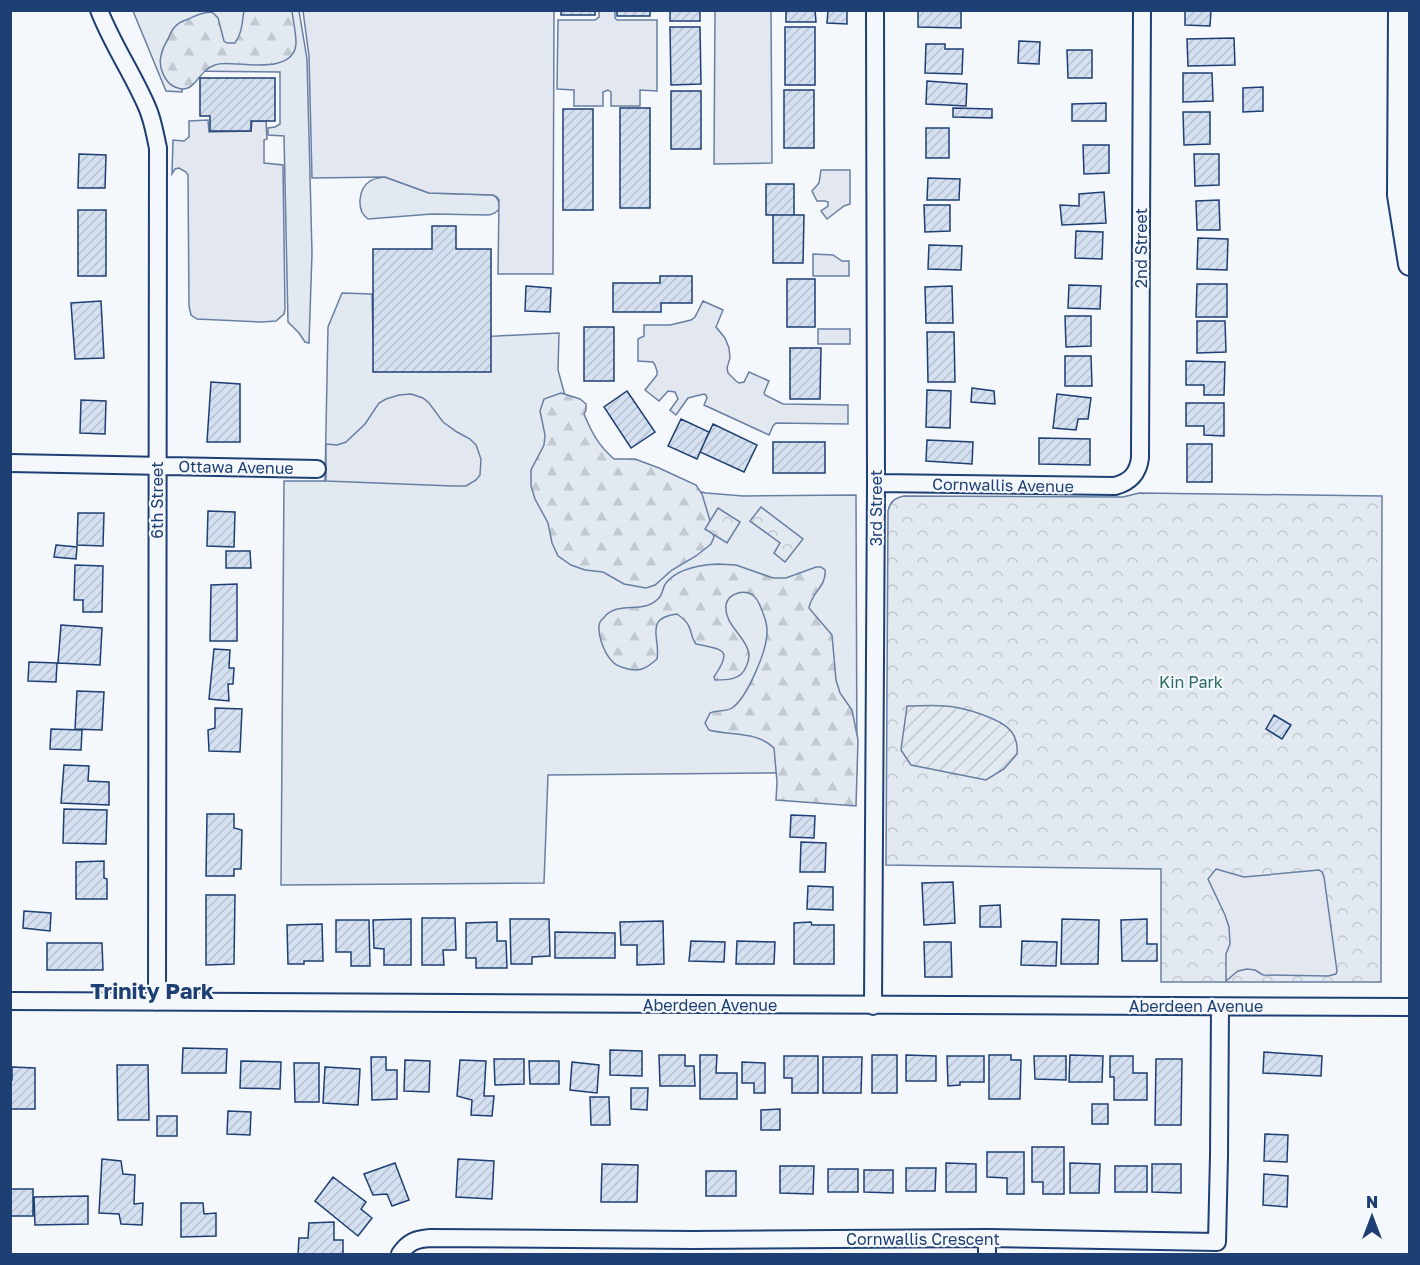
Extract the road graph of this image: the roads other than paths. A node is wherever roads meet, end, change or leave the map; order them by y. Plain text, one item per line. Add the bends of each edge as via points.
1 (99, 10) edge
2 (875, 10) edge
3 (1142, 10) edge
4 (1400, 10) edge
5 (1410, 264) edge
6 (10, 463) edge
7 (157, 465) junction
8 (317, 469) dead end
9 (1129, 481) joint
10 (876, 483) junction
11 (10, 1001) edge
12 (157, 1002) junction
13 (873, 1006) junction
14 (1220, 1006) junction
15 (1410, 1007) edge
16 (987, 1246) edge
17 (1217, 1248) edge
18 (400, 1254) edge

1 - 7 street, 6th Street via 148,108 158,148
2 - 10 street, 3rd Street
3 - 9 street, 2nd Street via 1140,458 1138,470
4 - 5 street via 1400,195
6 - 7 street, Ottawa Avenue
7 - 8 street, Ottawa Avenue
7 - 12 street, 6th Street
9 - 10 street, Cornwallis Avenue via 1115,486
10 - 13 street, 3rd Street
11 - 12 street, Aberdeen Avenue
12 - 13 street, Aberdeen Avenue
13 - 14 street, Aberdeen Avenue
14 - 15 street, Aberdeen Avenue
14 - 17 street, Cornwallis Crescent
16 - 17 street, Cornwallis Crescent
16 - 18 street, Cornwallis Crescent via 430,1238 411,1242

